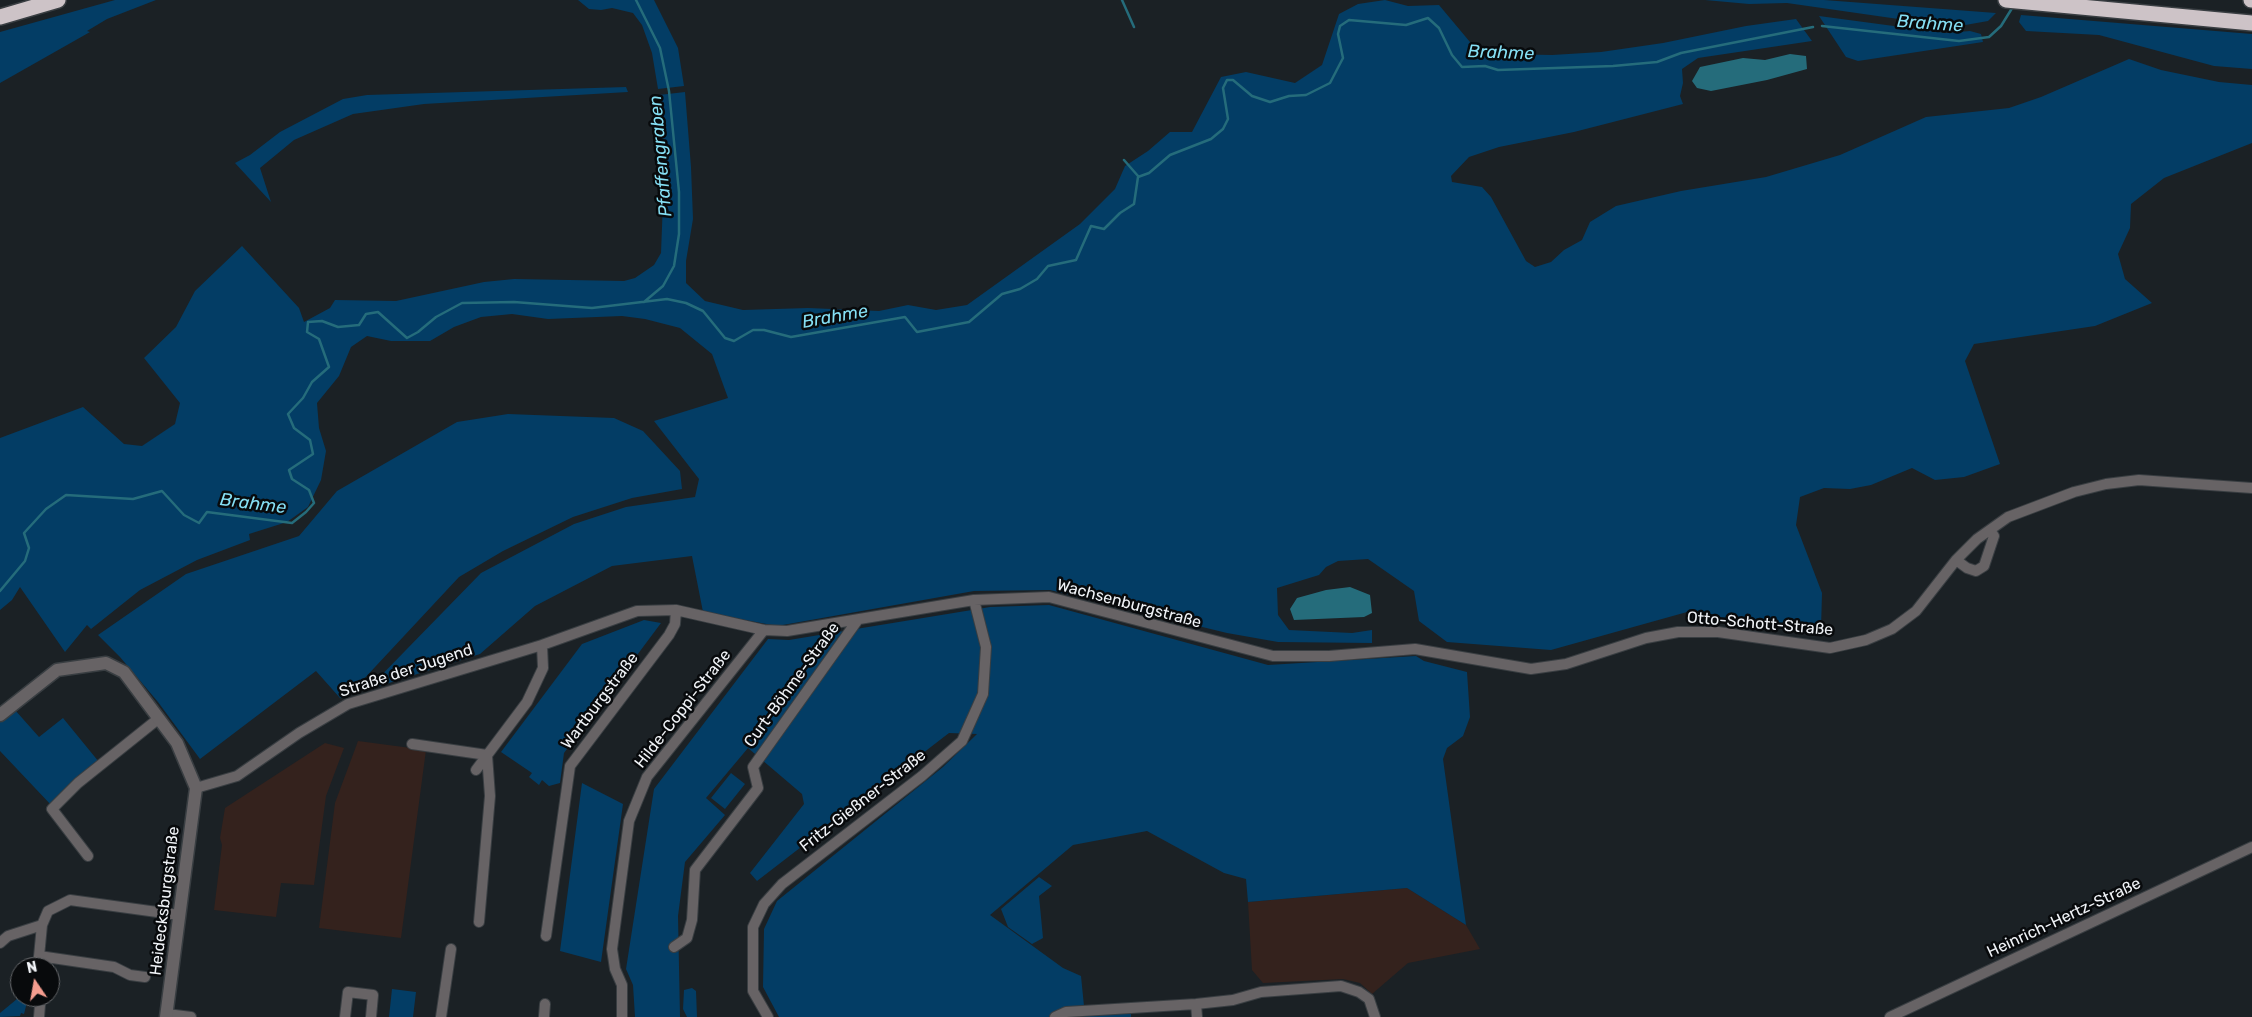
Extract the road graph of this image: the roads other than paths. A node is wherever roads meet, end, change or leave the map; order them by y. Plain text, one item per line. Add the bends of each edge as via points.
1 (58, 0) edge
2 (2006, 0) edge
3 (0, 17) edge
4 (2252, 23) edge
5 (2252, 488) edge
6 (1990, 530) junction
7 (1956, 560) junction
8 (974, 600) junction
9 (676, 610) junction
10 (718, 619) joint
11 (857, 621) junction
12 (764, 630) junction
13 (542, 644) junction
14 (1415, 649) joint
15 (0, 715) edge
16 (158, 719) junction
17 (412, 744) dead end
18 (487, 755) junction
19 (476, 770) dead end
20 (196, 788) junction
21 (2252, 847) edge
22 (88, 856) dead end
23 (180, 915) junction
24 (479, 922) dead end
25 (42, 925) junction
26 (546, 936) dead end
27 (0, 943) edge
28 (674, 947) dead end
29 (451, 949) dead end
30 (39, 956) joint
31 (145, 977) dead end
32 (545, 1004) dead end
33 (1196, 1004) junction
34 (167, 1015) edge
35 (191, 1017) edge
36 (345, 1017) edge
37 (371, 1017) edge
38 (441, 1017) edge
39 (544, 1017) edge
40 (622, 1017) edge
41 (768, 1017) edge
42 (1055, 1017) edge
43 (1197, 1017) edge
44 (1375, 1017) edge
45 (1890, 1017) edge

1 - 3 highway
2 - 4 highway
5 - 6 street, Otto-Schott-Straße via 2139,480 2106,484 2074,492 2008,517
6 - 7 street, Otto-Schott-Straße
6 - 7 street via 1994,536 1984,566 1976,571
7 - 14 street, Otto-Schott-Straße via 1916,611 1892,629 1866,640 1830,648 1718,632 1678,632 1646,638 1566,664 1531,669
8 - 11 street, Wachsenburgstraße
8 - 14 street, Wachsenburgstraße via 1049,597 1273,656 1329,656
8 - 41 street, Fritz-Gießner-Straße via 986,646 983,694 962,741 922,776 782,884 764,904 754,927 752,991
9 - 10 street, Straße der Jugend
9 - 13 street, Straße der Jugend via 637,611
9 - 26 street, Wartburgstraße via 675,624 669,635 570,766
10 - 12 street, Wachsenburgstraße
11 - 12 street, Wachsenburgstraße via 787,631
11 - 28 street, Curt-Böhme-Straße via 752,767 758,788 695,870 692,920 687,938
12 - 40 street, Hilde-Coppi-Straße via 647,777 629,821 612,949 622,985
13 - 18 street via 543,668 531,693
13 - 20 street, Straße der Jugend via 348,704 237,776
15 - 16 street via 57,670 106,663 124,672
16 - 20 street via 177,743
16 - 22 street via 78,783 52,809
17 - 18 street
18 - 19 street
18 - 24 street via 490,796
20 - 23 street, Heidecksburgstraße
21 - 45 street, Heinrich-Hertz-Straße
23 - 25 street via 70,900 48,911
23 - 34 street, Heidecksburgstraße
25 - 27 street via 8,936
25 - 30 street
29 - 38 street
30 - 31 street via 114,967 130,975
32 - 39 street
33 - 42 street via 1092,1009 1066,1012
33 - 43 street
33 - 44 street via 1233,1000 1261,992 1341,986 1369,999
34 - 35 street
36 - 37 street via 348,992 373,995

